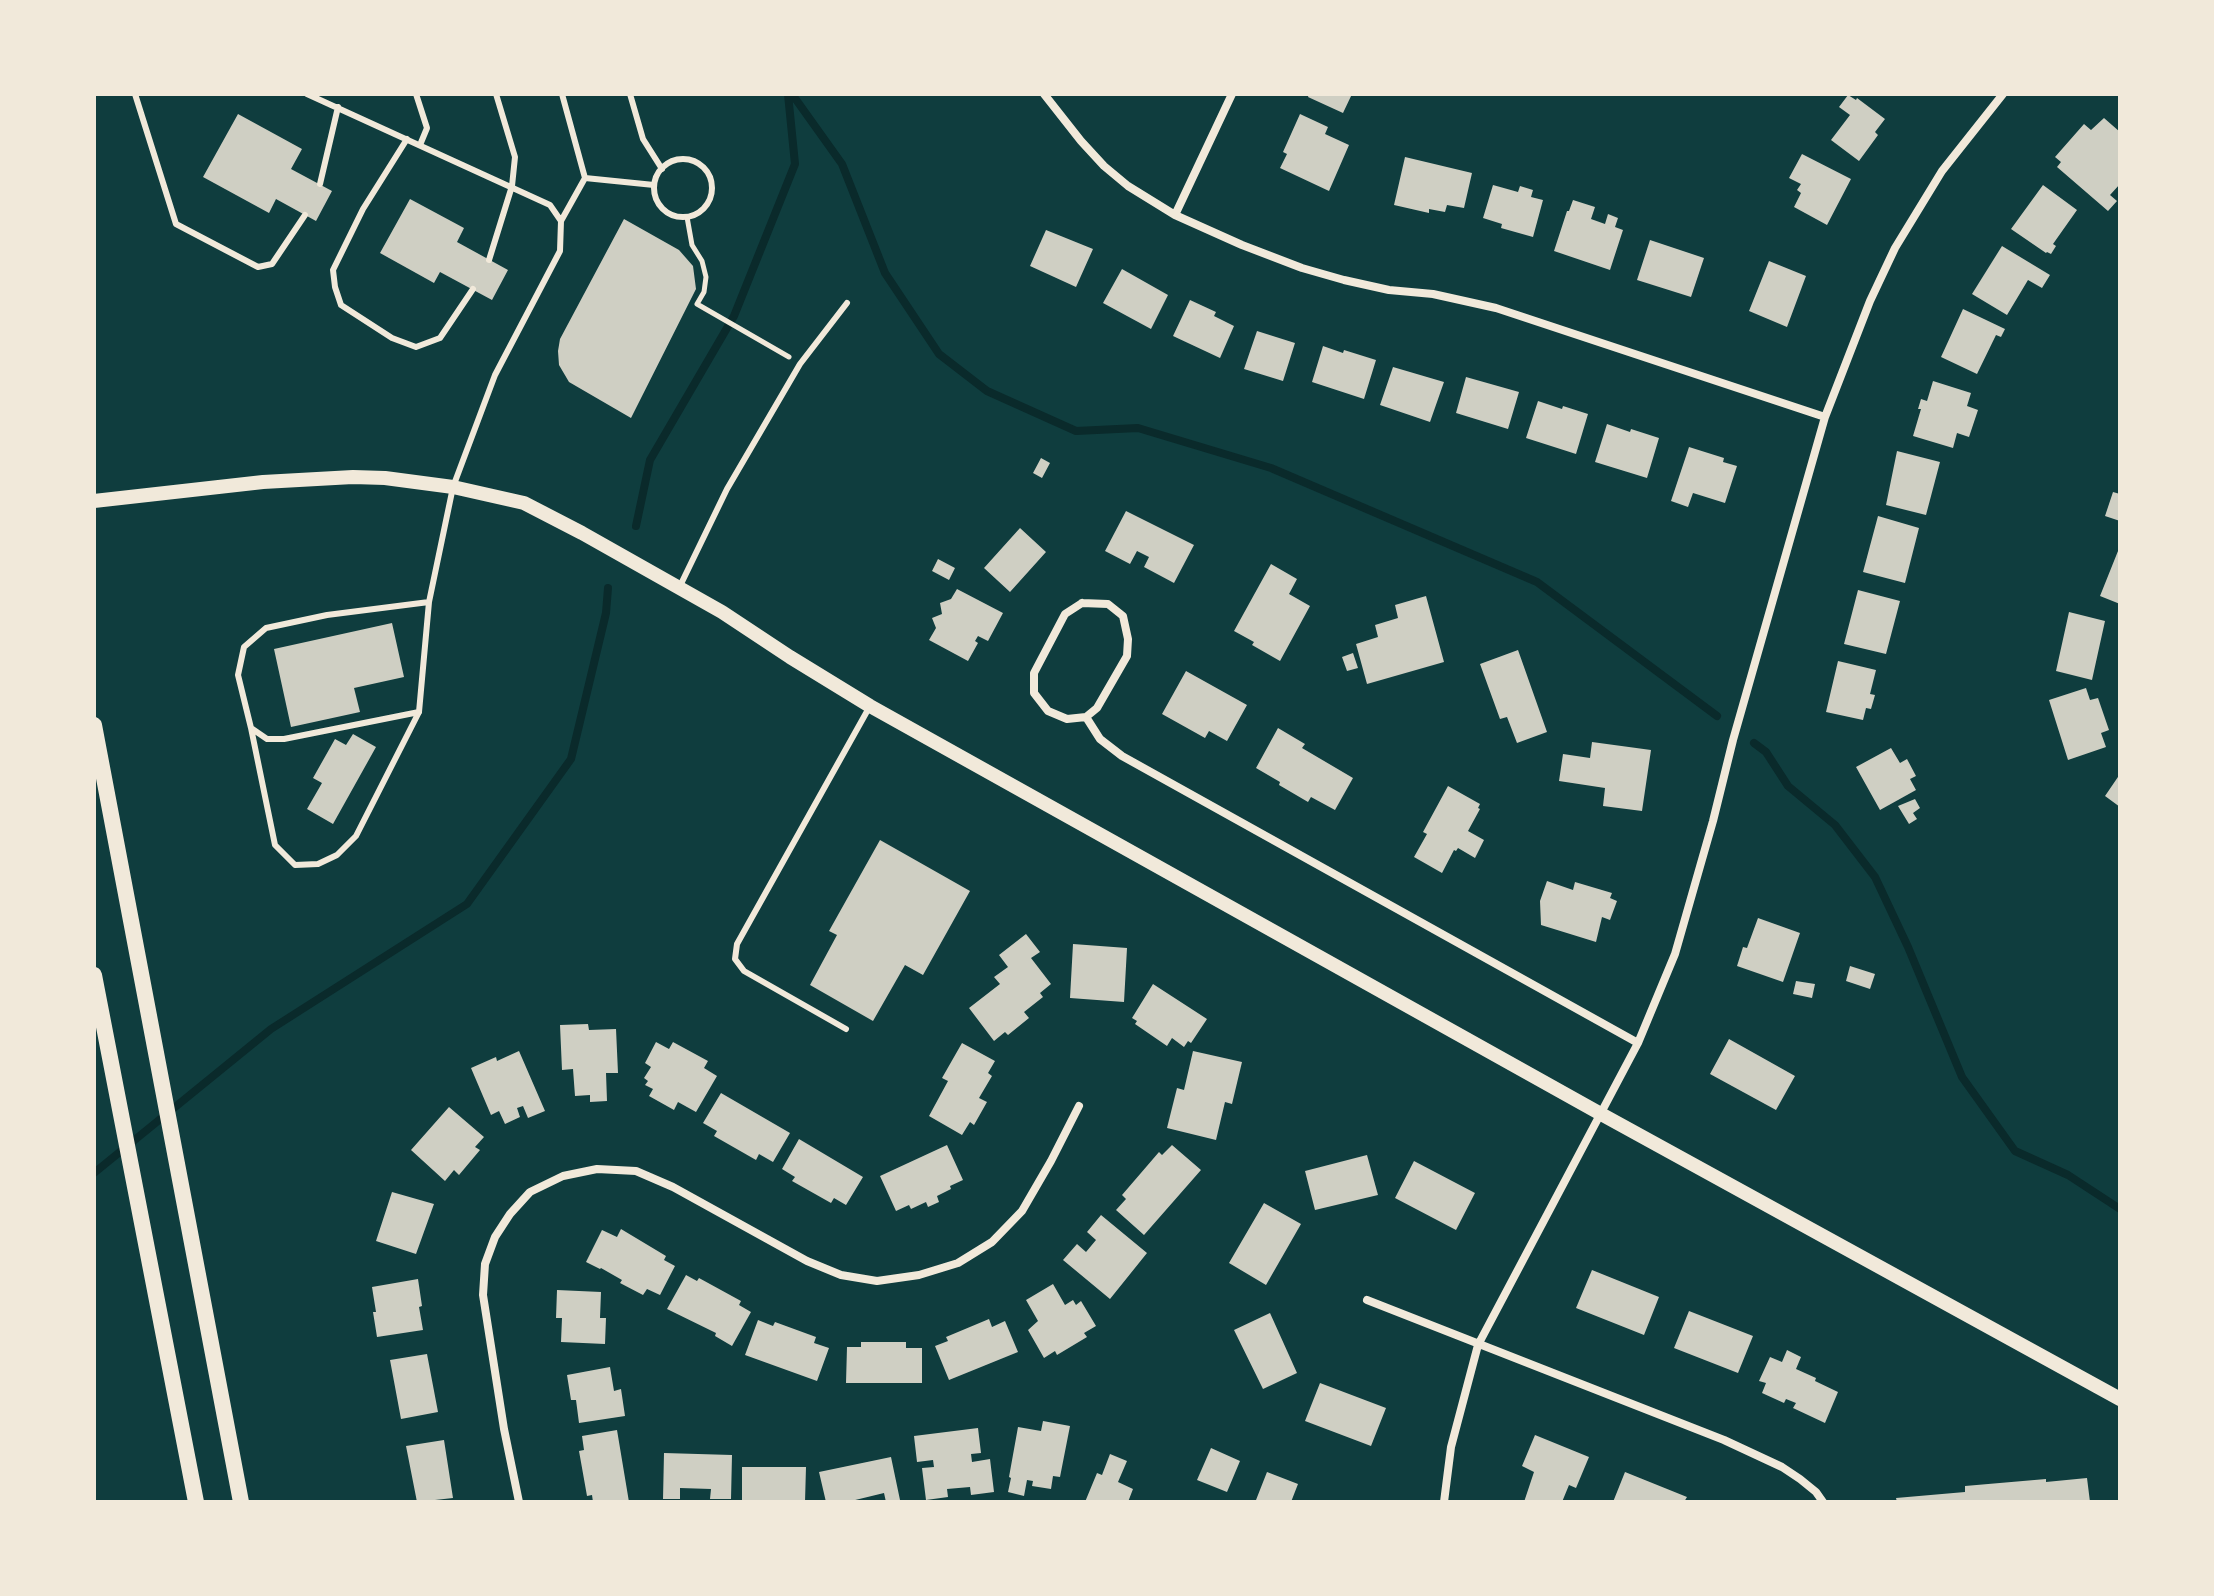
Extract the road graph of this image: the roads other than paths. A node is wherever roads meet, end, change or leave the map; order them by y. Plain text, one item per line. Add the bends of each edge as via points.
1 (135, 94) edge
2 (307, 94) edge
3 (416, 94) edge
4 (496, 94) edge
5 (562, 94) edge
6 (630, 94) edge
7 (1044, 94) edge
8 (1232, 94) edge
9 (2003, 94) edge
10 (338, 107) junction
11 (407, 139) junction
12 (420, 145) junction
13 (662, 169) junction
14 (585, 178) junction
15 (320, 184) dead end
16 (654, 185) junction
17 (512, 186) junction
18 (305, 215) dead end
19 (1175, 215) junction
20 (561, 221) junction
21 (489, 260) dead end
22 (473, 289) dead end
23 (847, 303) dead end
24 (1825, 417) junction
25 (453, 487) junction
26 (94, 501) edge
27 (678, 589) junction
28 (429, 602) junction
29 (870, 706) junction
30 (419, 712) junction
31 (1086, 717) junction
32 (94, 725) edge
33 (251, 728) junction
34 (94, 975) edge
35 (846, 1029) dead end
36 (1638, 1043) junction
37 (1079, 1106) dead end
38 (1601, 1114) junction
39 (1367, 1300) dead end
40 (1478, 1345) junction
41 (2120, 1399) edge
42 (196, 1502) edge
43 (241, 1502) edge
44 (519, 1502) edge
45 (1444, 1502) edge
46 (1823, 1502) edge

1 - 18 lane via 176,224 258,267 272,264
2 - 10 lane
3 - 12 lane via 427,128
4 - 17 lane via 515,157
5 - 14 lane
6 - 13 lane via 643,139
7 - 19 street via 1104,166
8 - 19 street
9 - 24 street via 1942,171 1895,248
10 - 11 lane
10 - 15 lane
11 - 12 lane
11 - 22 lane via 333,270 341,305 416,347 440,338
12 - 17 lane
13 - 16 lane
13 - 16 lane via 678,160 696,162 710,175 709,202 696,215 670,214
14 - 16 lane
14 - 20 lane
17 - 20 lane via 550,205
17 - 21 lane
19 - 24 street via 1302,268 1496,308
20 - 25 lane via 557,258 495,375
23 - 27 lane via 800,364 727,489
24 - 36 street via 1675,954
25 - 26 street via 338,478
25 - 27 street via 524,503
25 - 28 lane
27 - 29 street
28 - 30 lane
28 - 33 lane via 266,628 244,647 238,675
29 - 35 lane via 737,944 735,959 744,971
29 - 38 street
30 - 33 lane via 284,739 267,739
30 - 33 lane via 356,836 337,855 318,864 295,865 275,845
31 - 31 street via 1097,708 1127,656 1123,616 1108,604 1082,603 1065,614 1034,673 1034,693 1048,711 1067,719
31 - 36 street via 1100,739 1122,756
32 - 43 main road
34 - 42 main road
36 - 38 street
37 - 44 street via 1022,1211 992,1242 958,1263 919,1275 877,1281 841,1275 636,1171 597,1169 563,1176 530,1192 495,1237 485,1264 483,1295
38 - 40 street
38 - 41 street
39 - 40 street
40 - 45 street via 1451,1447
40 - 46 street via 1724,1440 1791,1473

